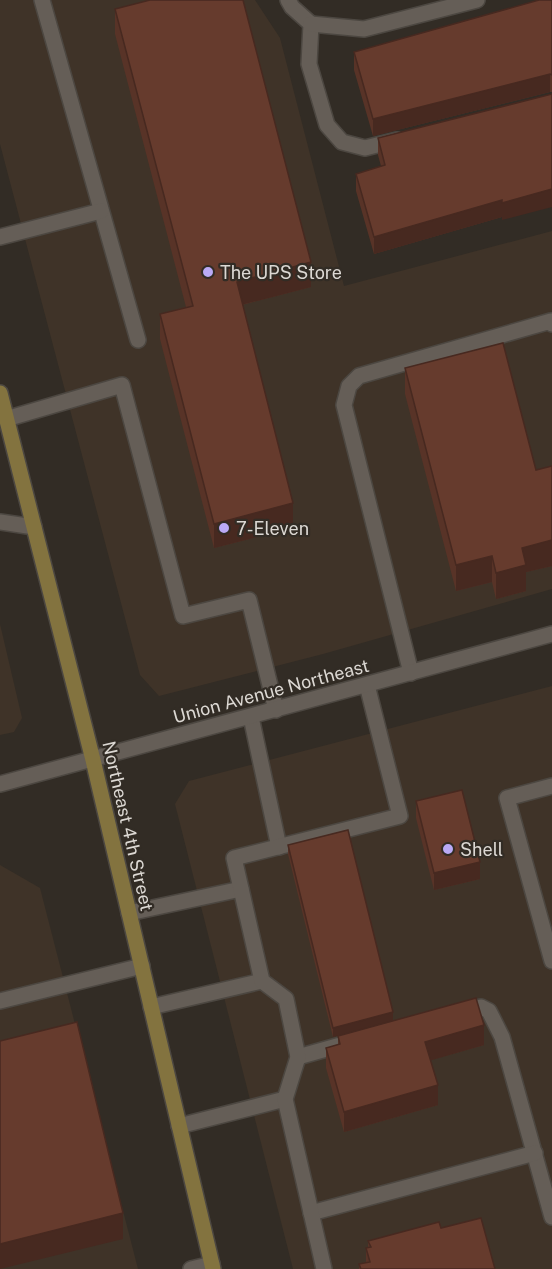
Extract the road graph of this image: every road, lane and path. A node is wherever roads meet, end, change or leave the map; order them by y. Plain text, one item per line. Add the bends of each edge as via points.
1 (42, 0) edge
2 (288, 0) edge
3 (477, 0) edge
4 (311, 24) junction
5 (409, 137) edge
6 (101, 211) junction
7 (0, 237) edge
8 (552, 324) edge
9 (138, 340) dead end
10 (0, 393) edge
11 (6, 419) junction
12 (0, 522) edge
13 (34, 527) junction
14 (552, 634) edge
15 (411, 673) junction
16 (367, 685) junction
17 (276, 710) junction
18 (251, 717) junction
19 (93, 760) junction
20 (0, 784) edge
21 (552, 786) edge
22 (279, 847) junction
23 (241, 889) junction
24 (129, 913) junction
25 (552, 961) edge
26 (142, 966) junction
27 (262, 981) junction
28 (0, 1001) edge
29 (151, 1007) junction
30 (447, 1016) edge
31 (355, 1041) edge
32 (298, 1057) junction
33 (285, 1099) junction
34 (179, 1126) junction
35 (535, 1154) junction
36 (311, 1214) junction
37 (552, 1217) edge
38 (212, 1266) edge
39 (191, 1269) edge
40 (324, 1269) edge

1 - 6 street
2 - 4 street
3 - 4 street via 364,29
4 - 5 street via 309,64 327,125 342,142 365,148
6 - 7 street
6 - 9 street
8 - 15 street via 551,321 359,376 349,386 344,405
10 - 11 main road, Northeast 4th Street
11 - 13 main road, Northeast 4th Street
11 - 17 street via 122,385 183,616 249,600
12 - 13 street
13 - 19 main road, Northeast 4th Street
14 - 15 street, Union Avenue Northeast
15 - 16 street, Union Avenue Northeast
16 - 17 street, Union Avenue Northeast
16 - 22 street via 400,816
17 - 18 street, Union Avenue Northeast
18 - 19 street, Union Avenue Northeast
18 - 22 street
19 - 20 street, Union Avenue Northeast
19 - 24 main road, Northeast 4th Street
21 - 25 street via 507,798
22 - 23 street via 234,858
23 - 24 street
23 - 27 street
24 - 26 main road, Northeast 4th Street
26 - 28 street
26 - 29 main road, Northeast 4th Street
27 - 29 street
27 - 32 street via 286,999
29 - 34 main road, Northeast 4th Street
30 - 35 street via 481,1007 489,1011 502,1037
31 - 32 street
32 - 33 street
33 - 34 street
33 - 36 street
34 - 38 main road, Northeast 4th Street
35 - 36 street
35 - 37 street
36 - 40 street
38 - 39 street

